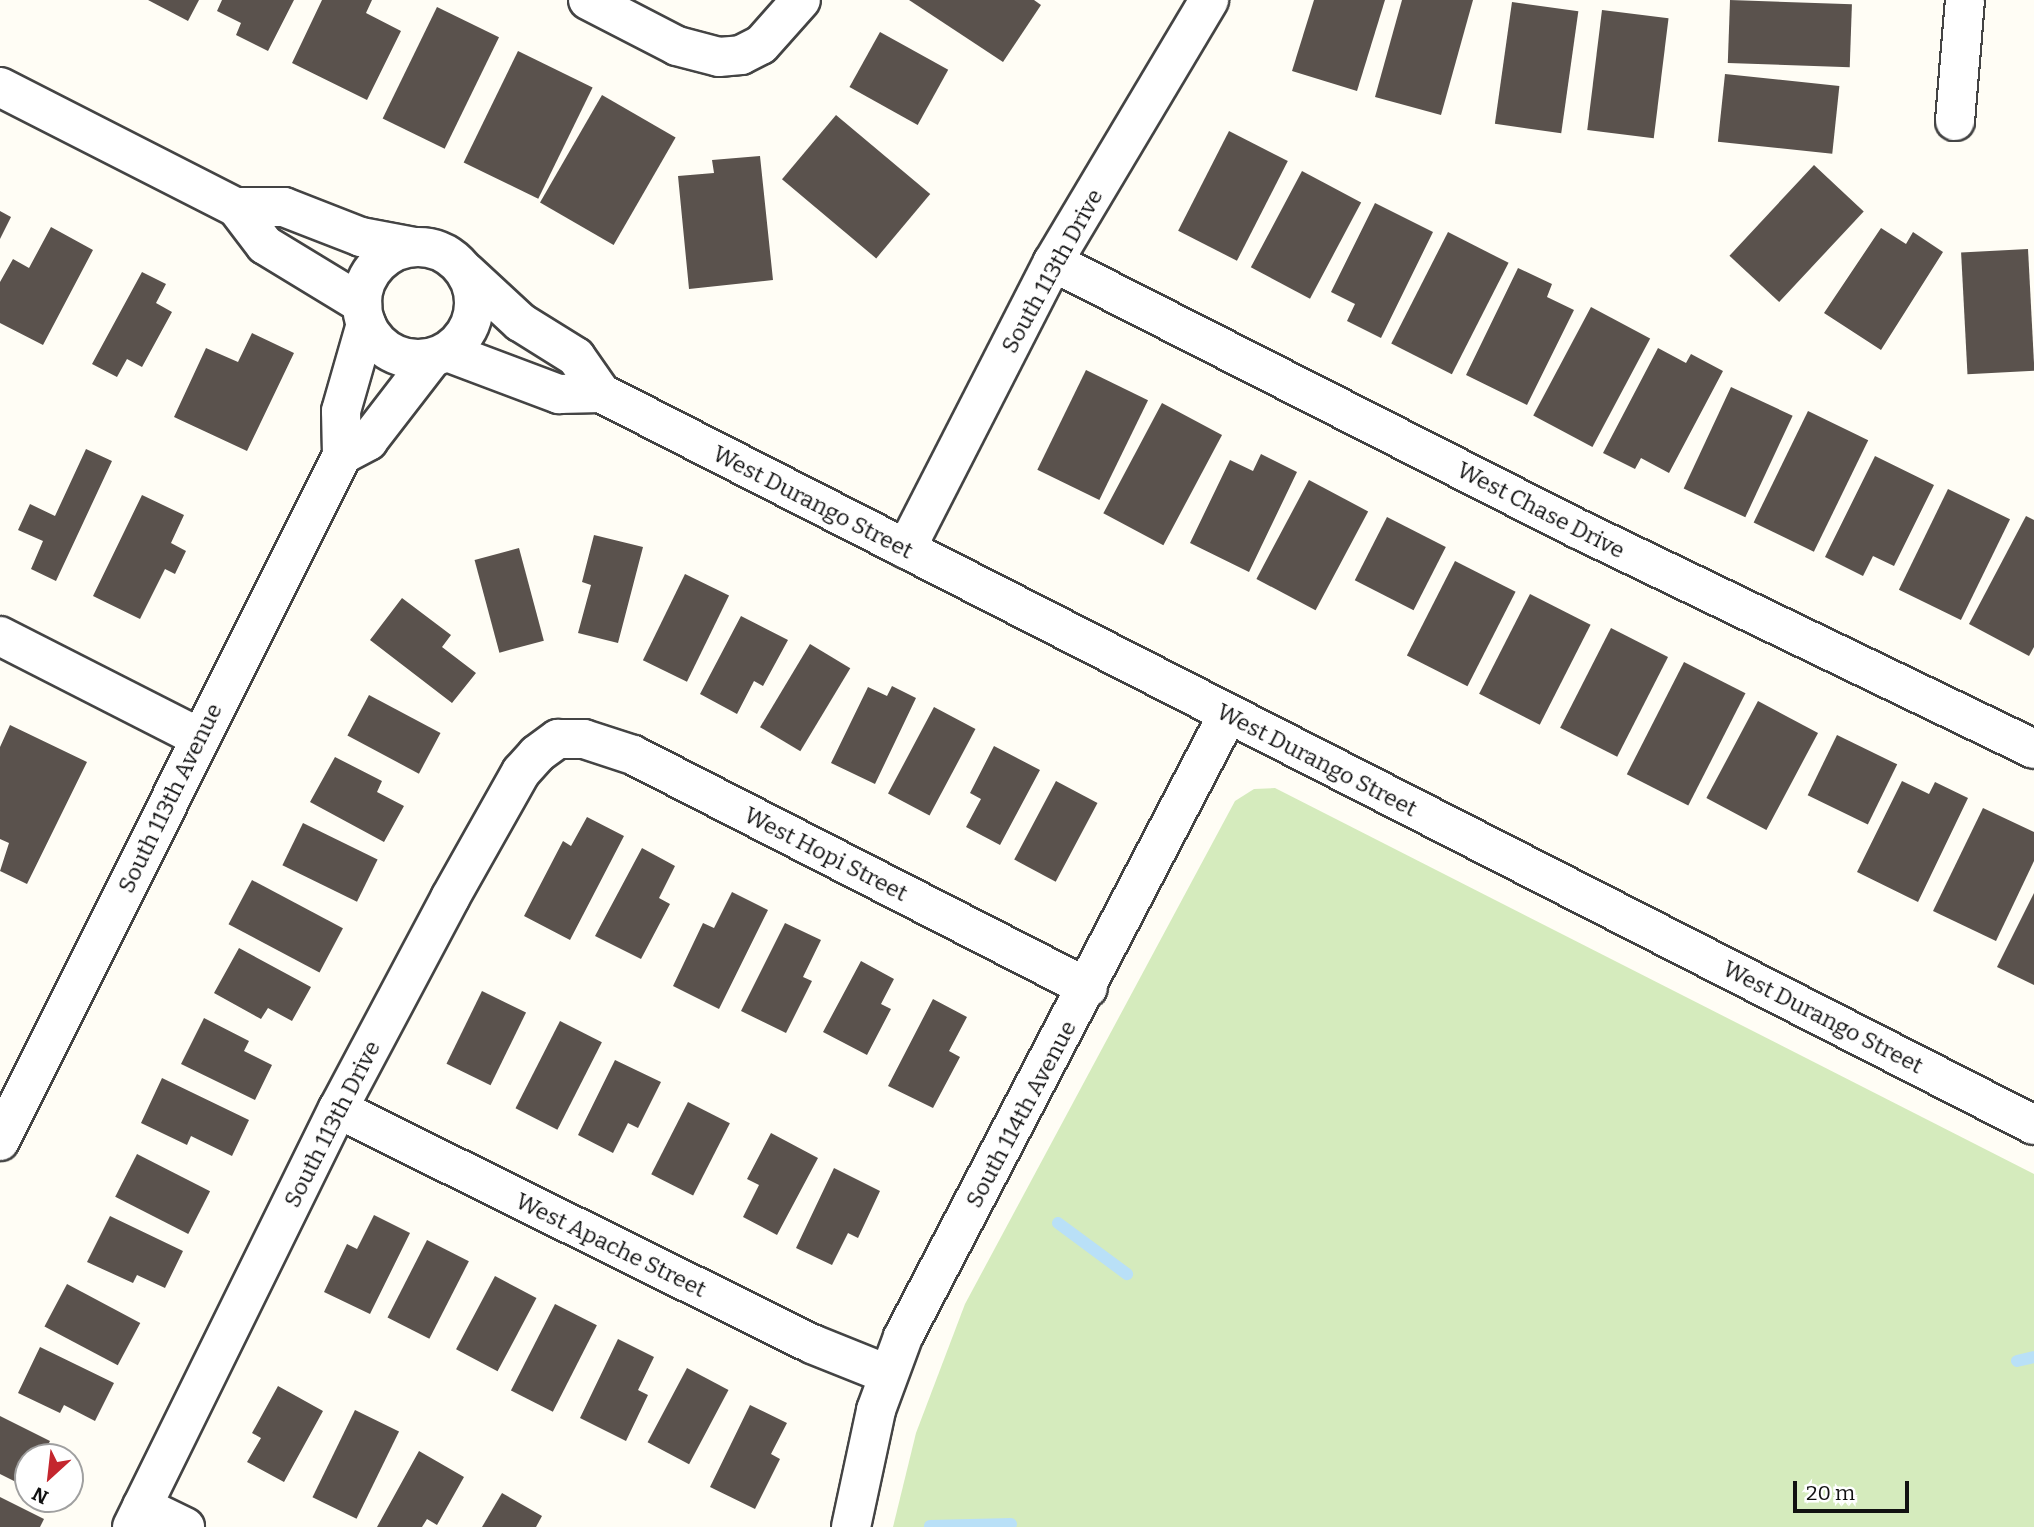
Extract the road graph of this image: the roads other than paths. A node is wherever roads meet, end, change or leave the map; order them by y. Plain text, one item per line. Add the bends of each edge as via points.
1 (588, 0) edge
2 (801, 0) edge
3 (1209, 0) edge
4 (1965, 0) edge
5 (0, 87) edge
6 (1955, 121) dead end
7 (236, 207) junction
8 (414, 247) junction
9 (1053, 262) junction
10 (466, 272) junction
11 (364, 314) junction
12 (439, 355) junction
13 (601, 393) junction
14 (342, 455) junction
15 (906, 550) junction
16 (0, 636) edge
17 (1228, 714) junction
18 (200, 738) junction
19 (558, 739) joint
20 (2034, 749) edge
21 (1088, 988) junction
22 (338, 1109) junction
23 (2034, 1125) edge
24 (0, 1141) edge
25 (887, 1374) junction
26 (137, 1517) edge
27 (185, 1527) edge
28 (851, 1527) edge

1 - 2 street via 687,49 719,57 741,55 779,29
3 - 9 street, South 113th Drive
4 - 6 street
5 - 7 street
7 - 8 street via 284,207 351,234
7 - 11 street via 265,244
8 - 10 street via 435,249
8 - 11 street via 394,252 368,276
9 - 15 street, South 113th Drive
9 - 20 street, West Chase Drive via 1578,529
10 - 12 street via 475,301 473,317 463,337
10 - 13 street via 522,321 576,357
11 - 12 street via 393,353
11 - 14 street, South 113th Avenue via 341,411
12 - 13 street via 504,371 559,394
12 - 14 street via 368,441
13 - 15 street, West Durango Street
14 - 18 street, South 113th Avenue
15 - 17 street, West Durango Street
16 - 18 street
17 - 21 street, South 114th Avenue
17 - 23 street, West Durango Street
18 - 24 street, South 113th Avenue
19 - 21 street, West Hopi Street via 584,739 633,755
19 - 22 street, South 113th Drive via 537,754 508,793
21 - 25 street, South 114th Avenue via 941,1259
22 - 25 street, West Apache Street via 812,1344
22 - 26 street, South 113th Drive
25 - 28 street, South 114th Avenue
26 - 27 street

